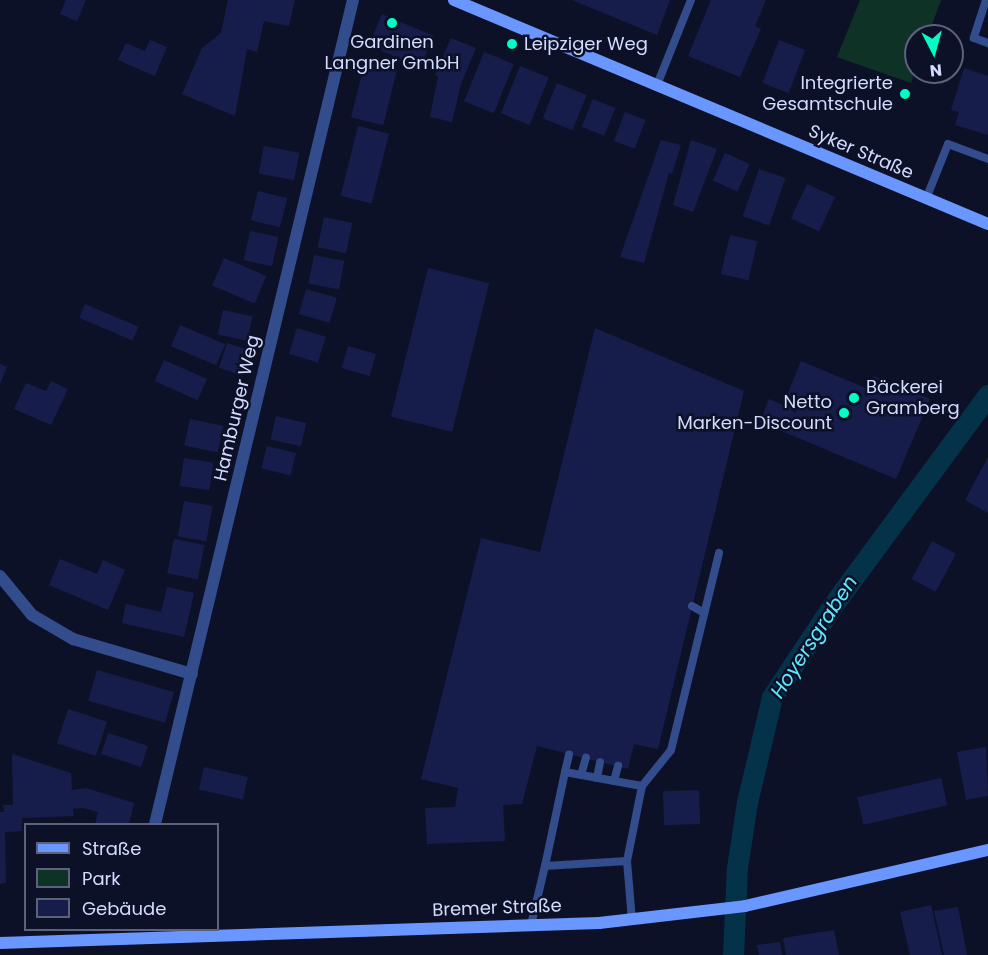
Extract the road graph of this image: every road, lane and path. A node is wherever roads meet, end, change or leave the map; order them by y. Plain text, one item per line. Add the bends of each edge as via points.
1 (353, 0) edge
2 (454, 0) edge
3 (691, 0) edge
4 (986, 0) edge
5 (988, 43) edge
6 (657, 85) junction
7 (988, 159) edge
8 (926, 199) junction
9 (988, 224) edge
10 (719, 554) dead end
11 (0, 576) edge
12 (692, 606) dead end
13 (705, 614) junction
14 (192, 674) junction
15 (569, 754) dead end
16 (586, 758) dead end
17 (600, 762) dead end
18 (618, 766) dead end
19 (565, 772) junction
20 (581, 775) junction
21 (597, 778) junction
22 (614, 781) junction
23 (642, 786) junction
24 (155, 823) edge
25 (982, 851) edge
26 (627, 861) junction
27 (988, 861) edge
28 (545, 866) junction
29 (632, 920) junction
30 (531, 925) junction
31 (128, 934) edge
32 (0, 943) edge

1 - 14 street, Hamburger Weg
2 - 6 main road, Syker Straße
3 - 6 lane
4 - 5 lane via 974,38
6 - 8 main road, Syker Straße
7 - 8 lane via 948,144
8 - 9 main road, Syker Straße
10 - 13 lane
11 - 14 street via 32,615 73,639
12 - 13 lane
13 - 23 lane via 671,750
14 - 24 street, Hamburger Weg
15 - 19 lane
16 - 20 lane
17 - 21 lane
18 - 22 lane
19 - 20 lane
19 - 28 lane
20 - 21 lane
21 - 22 lane
22 - 23 lane
23 - 26 lane
25 - 27 main road
25 - 29 main road, Bremer Straße via 745,906
26 - 28 lane
26 - 29 lane
28 - 30 lane
29 - 30 main road, Bremer Straße
30 - 31 main road, Bremer Straße
31 - 32 main road, Bremer Straße

